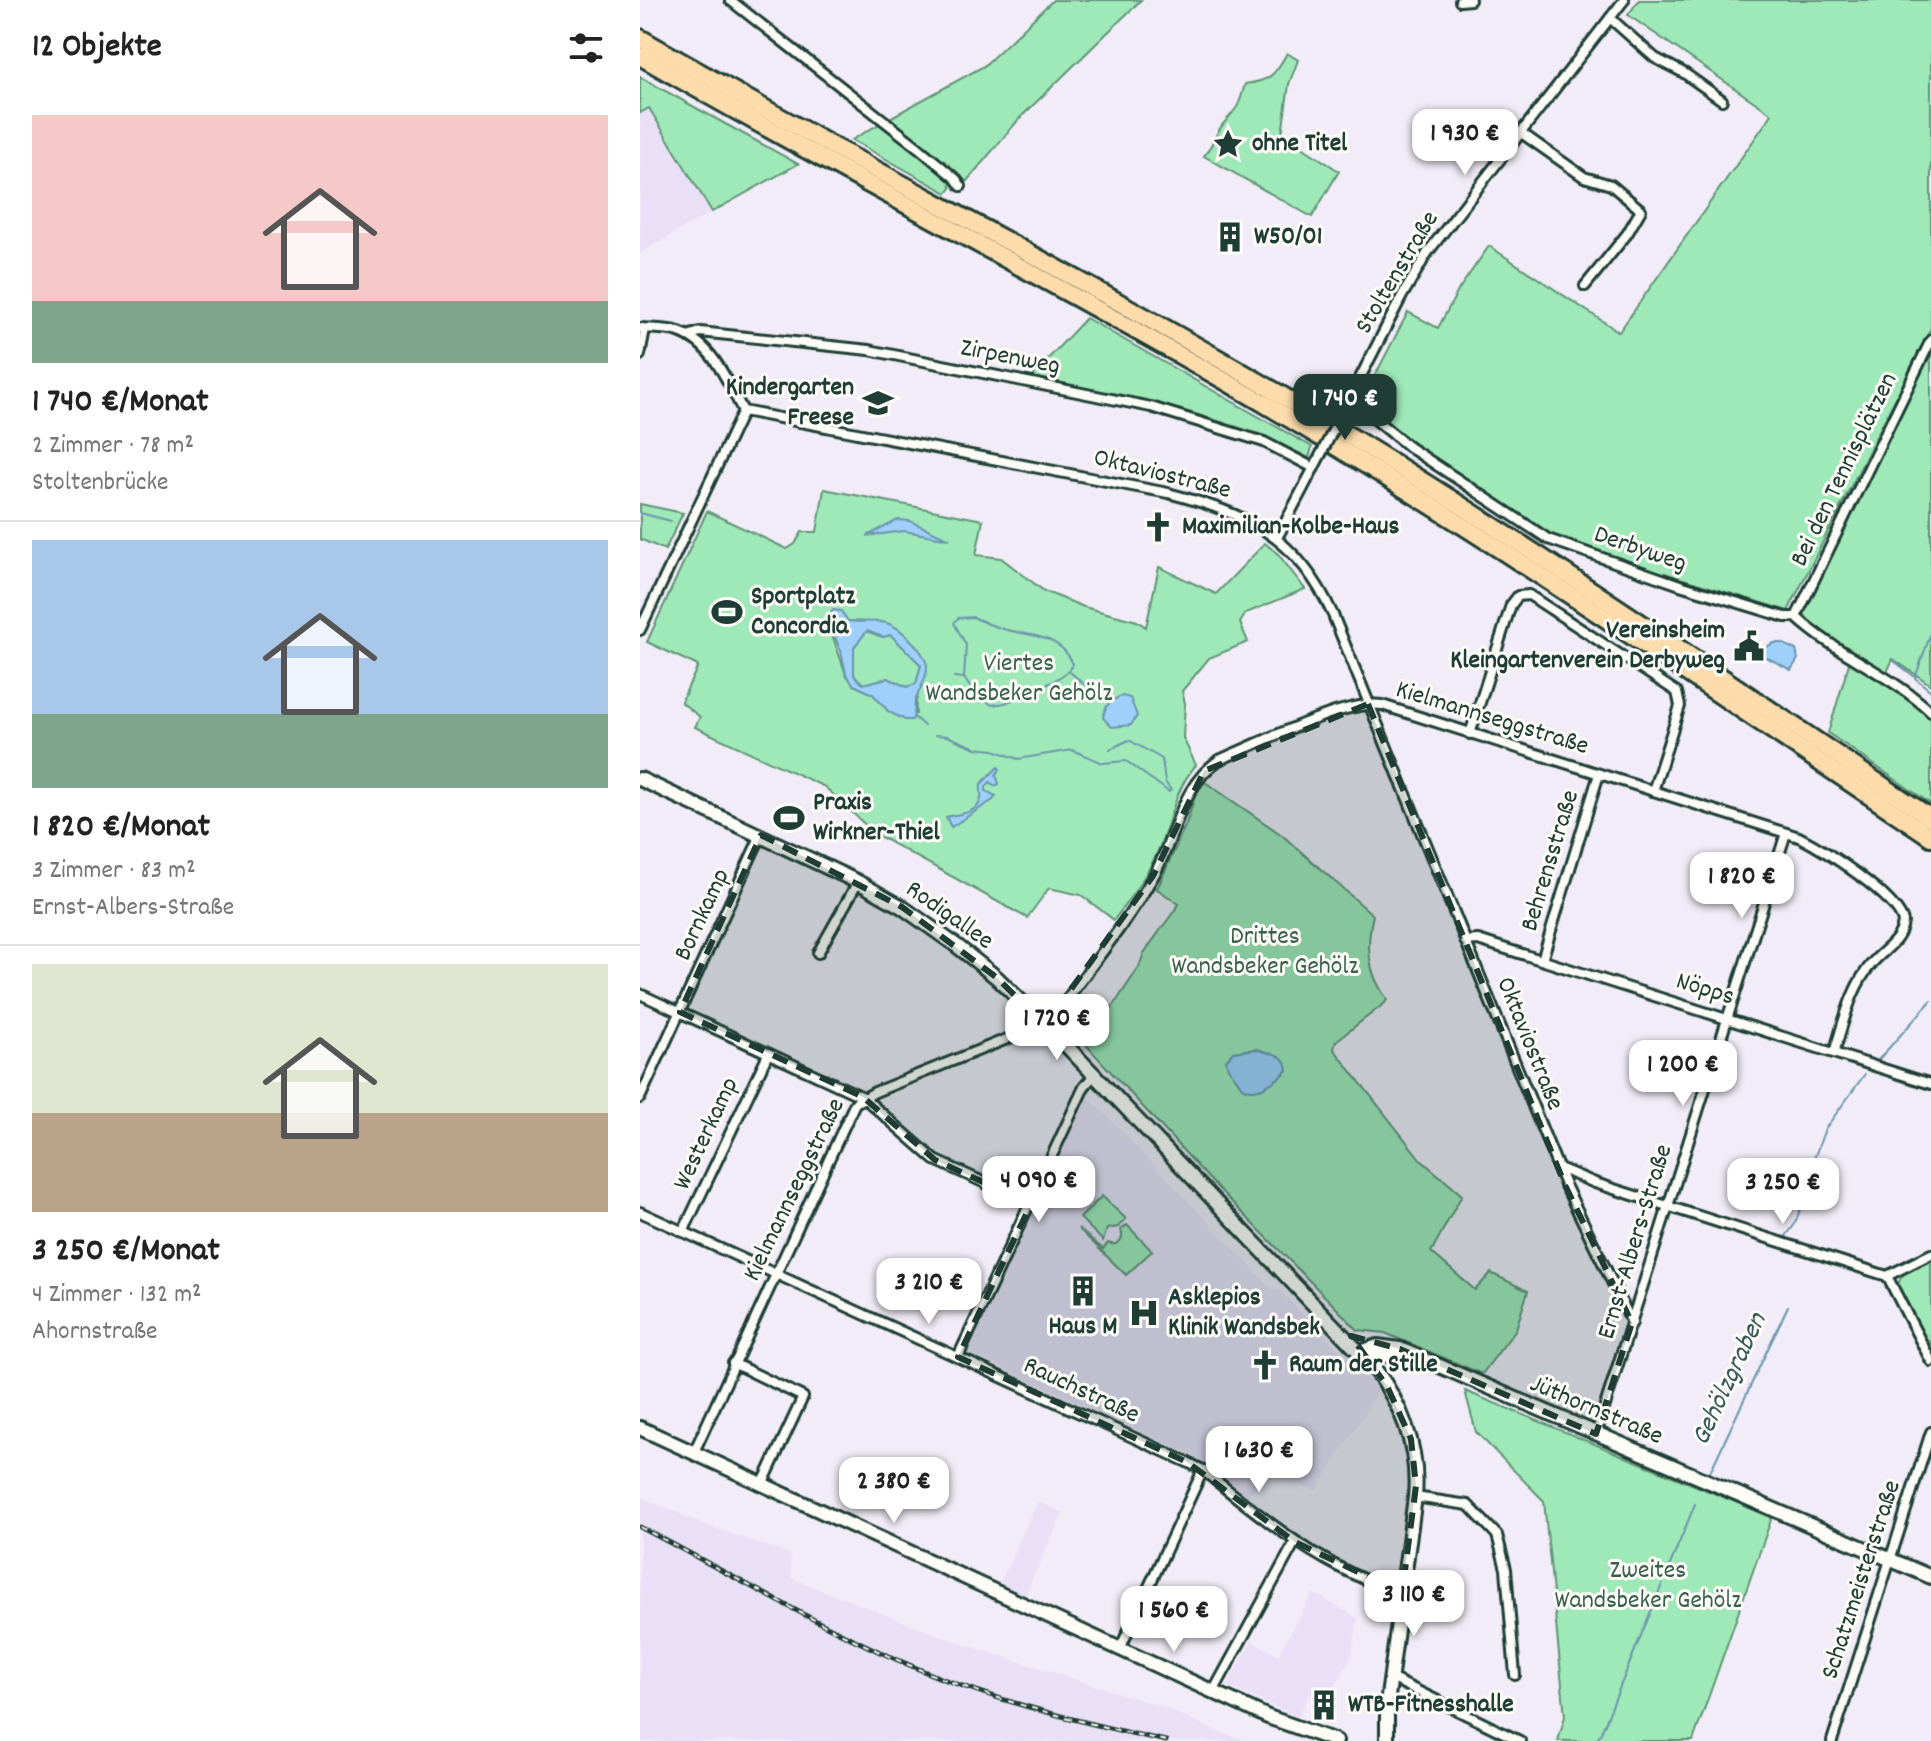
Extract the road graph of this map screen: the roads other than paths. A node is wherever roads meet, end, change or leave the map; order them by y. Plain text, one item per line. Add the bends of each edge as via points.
1 (730, 0) edge
2 (1624, 0) edge
3 (1610, 18) junction
4 (640, 38) edge
5 (640, 56) edge
6 (1722, 100) dead end
7 (1520, 132) junction
8 (961, 186) dead end
9 (1585, 286) dead end
10 (642, 328) edge
11 (688, 336) junction
12 (1931, 340) edge
13 (640, 355) edge
14 (1348, 401) junction
15 (743, 411) junction
16 (1314, 468) junction
17 (1277, 538) junction
18 (1796, 617) junction
19 (640, 630) edge
20 (1368, 704) junction
21 (1931, 712) edge
22 (1470, 734) junction
23 (1599, 774) junction
24 (640, 779) edge
25 (1653, 791) junction
26 (1931, 818) edge
27 (1786, 833) junction
28 (761, 835) junction
29 (1931, 837) edge
30 (858, 882) junction
31 (1465, 941) junction
32 (818, 953) dead end
33 (1542, 960) junction
34 (640, 994) edge
35 (680, 1012) junction
36 (1728, 1018) junction
37 (1044, 1024) junction
38 (1834, 1053) junction
39 (768, 1054) junction
40 (1094, 1075) junction
41 (1931, 1084) edge
42 (863, 1097) junction
43 (640, 1098) edge
44 (1559, 1168) junction
45 (1031, 1204) junction
46 (1668, 1206) junction
47 (640, 1212) edge
48 (683, 1232) junction
49 (1931, 1254) edge
50 (776, 1273) junction
51 (1887, 1276) junction
52 (1632, 1323) junction
53 (1361, 1352) junction
54 (1399, 1356) junction
55 (958, 1357) junction
56 (1421, 1360) junction
57 (1931, 1361) edge
58 (733, 1363) junction
59 (1387, 1386) junction
60 (640, 1428) edge
61 (1931, 1432) edge
62 (1596, 1434) junction
63 (694, 1452) junction
64 (1203, 1470) junction
65 (763, 1483) junction
66 (1415, 1497) junction
67 (1295, 1542) junction
68 (1890, 1560) junction
69 (1931, 1577) edge
70 (1402, 1593) junction
71 (1120, 1649) junction
72 (1515, 1675) dead end
73 (1391, 1678) junction
74 (1213, 1692) junction
75 (1336, 1741) edge
76 (1387, 1741) edge
77 (1520, 1741) edge
78 (1832, 1741) edge

1 - 8 street
2 - 3 street, Stoltenstraße
3 - 6 street via 1655,58
3 - 7 street, Stoltenstraße
4 - 26 highway via 1151,320 1351,437
5 - 29 highway via 1343,451
7 - 9 street via 1584,177 1611,185 1641,210
7 - 14 street, Stoltenstraße via 1428,252
10 - 11 street
10 - 13 street
11 - 15 street via 714,359
11 - 16 street, Zirpenweg via 700,332 869,350 1137,404 1264,442
12 - 18 street, Bei den Tennisplätzen
14 - 16 street, Stoltenstraße, bridge
14 - 18 street, Derbyweg via 1548,539 1680,585
15 - 17 street, Oktaviostraße via 1168,493 1239,515
15 - 19 street
16 - 17 street, Stoltenstraße
17 - 20 street, Oktaviostraße via 1311,573 1327,600
18 - 21 street, Derbyweg
20 - 22 street, Kielmannseggstraße
20 - 31 street, Oktaviostraße
20 - 37 street, Kielmannseggstraße via 1345,708 1204,771 1191,788 1153,876
22 - 23 street, Kielmannseggstraße
22 - 25 street via 1511,605 1518,596 1529,595 1677,692 1680,706
23 - 25 street, Kielmannseggstraße
23 - 33 street, Behrensstraße
24 - 28 street, Rodigallee
25 - 27 street, Kielmannseggstraße
27 - 36 street, Ernst-Albers-Straße
27 - 38 street, Kielmannseggstraße via 1827,852 1902,915 1900,936 1873,962 1852,995
28 - 30 street, Rodigallee
28 - 35 street, Bornkamp
30 - 32 street
30 - 37 street, Rodigallee via 957,946
31 - 33 street, Nöpps via 1478,940
31 - 44 street, Oktaviostraße
33 - 36 street, Nöpps
34 - 35 street
35 - 39 street
35 - 43 street, Bornkamp
36 - 38 street, Nöpps
36 - 46 street, Ernst-Albers-Straße
37 - 40 street
37 - 42 street, Kielmannseggstraße
38 - 41 street, Nöpps
39 - 42 street
39 - 48 street, Westerkamp
40 - 45 street
40 - 53 street
42 - 45 street via 935,1160
42 - 50 street, Kielmannseggstraße via 855,1103
44 - 46 street
44 - 52 street, Oktaviostraße
45 - 55 street
46 - 51 street
46 - 52 street, Ernst-Albers-Straße
47 - 48 street, Rauchstraße
48 - 50 street, Rauchstraße
49 - 51 street
50 - 55 street, Rauchstraße
50 - 58 street, Kielmannseggstraße
51 - 57 street
52 - 62 street, Ernst-Albers-Straße
53 - 54 street, Jüthornstraße
53 - 56 street, Jüthornstraße via 1384,1346
53 - 59 street
54 - 56 street, Jüthornstraße
54 - 59 street via 1389,1369
55 - 64 street, Rauchstraße
56 - 62 street, Jüthornstraße
58 - 63 street, Kielmannseggstraße
58 - 65 street via 803,1397
59 - 66 street via 1411,1439
60 - 63 street
61 - 68 street, Schatzmeisterstraße
62 - 68 street, Jüthornstraße
63 - 65 street
64 - 67 street, Rauchstraße
64 - 71 street
65 - 71 street
66 - 70 street
66 - 72 street via 1468,1505 1497,1535 1506,1569
67 - 70 street, Rauchstraße
67 - 74 street
68 - 69 street, Jüthornstraße
68 - 78 street, Schatzmeisterstraße
70 - 73 street
71 - 74 street
73 - 76 street
73 - 77 street
74 - 75 street

